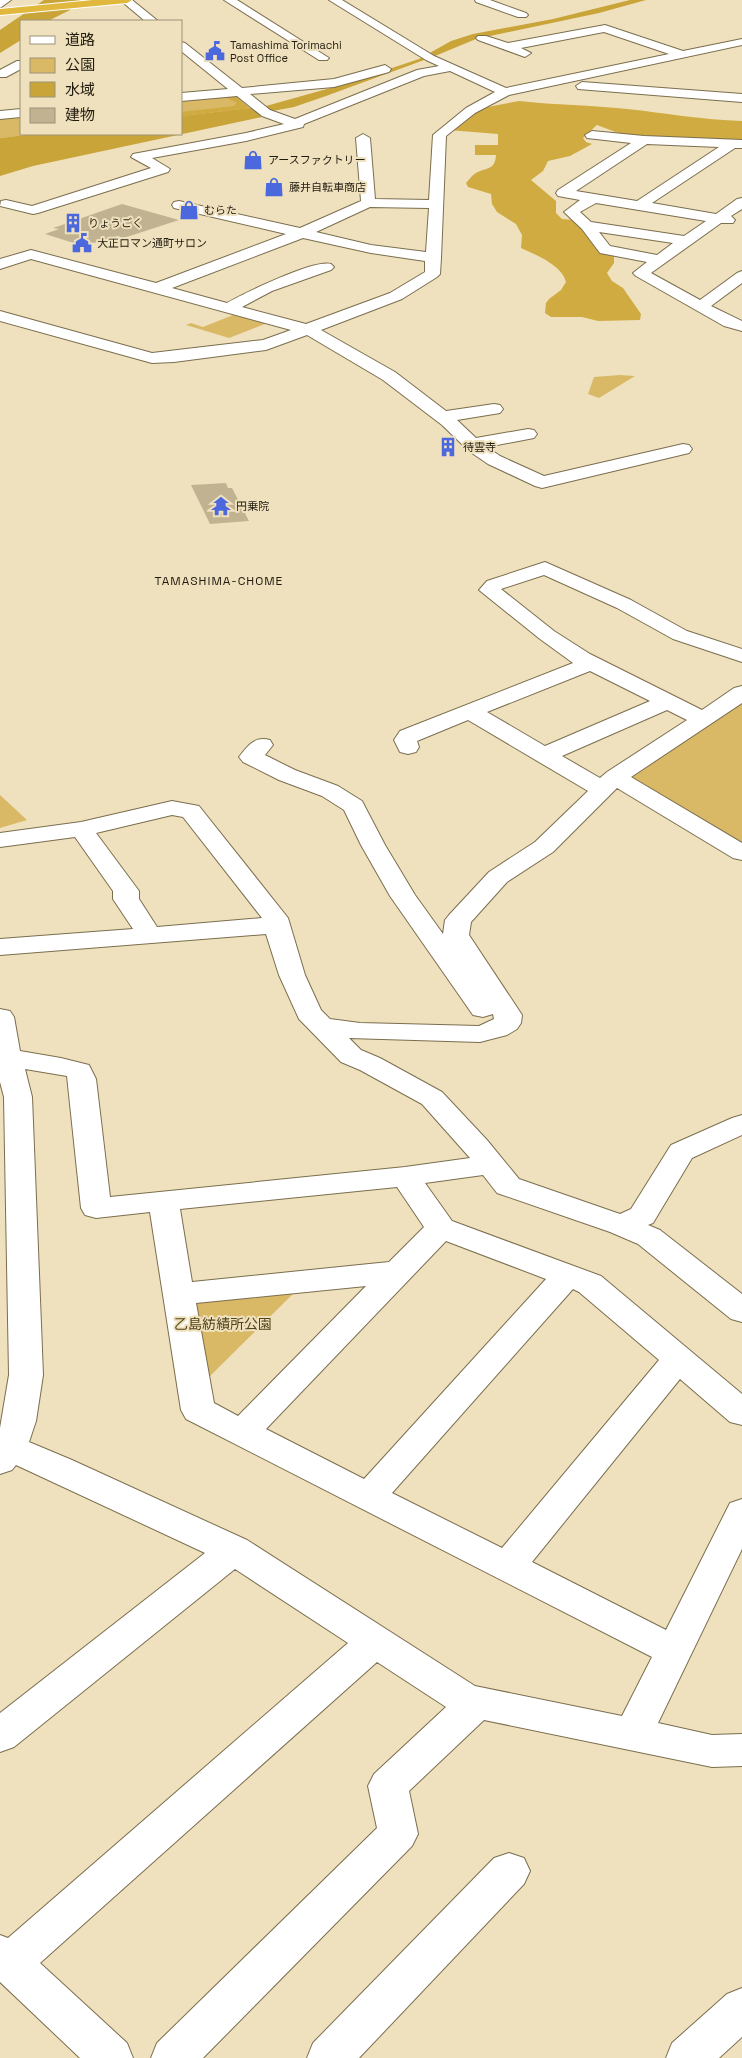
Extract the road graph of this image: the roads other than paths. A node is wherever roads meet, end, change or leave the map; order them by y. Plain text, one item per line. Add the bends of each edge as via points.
1 (6, 0) edge
2 (126, 0) edge
3 (229, 0) edge
4 (334, 0) edge
5 (480, 0) edge
6 (0, 5) edge
7 (0, 12) edge
8 (522, 15) dead end
9 (151, 20) edge
10 (526, 30) dead end
11 (628, 31) junction
12 (482, 38) dead end
13 (556, 38) junction
14 (742, 42) edge
15 (610, 44) dead end
16 (182, 46) edge
17 (528, 48) junction
18 (556, 51) dead end
19 (689, 54) junction
20 (427, 57) junction
21 (323, 58) dead end
22 (597, 61) dead end
23 (20, 65) edge
24 (449, 68) junction
25 (621, 68) junction
26 (2, 74) dead end
27 (548, 84) junction
28 (239, 91) junction
29 (505, 92) junction
30 (182, 97) edge
31 (742, 98) edge
32 (20, 113) edge
33 (0, 115) edge
34 (298, 124) dead end
35 (592, 136) dead end
36 (363, 138) dead end
37 (644, 140) junction
38 (737, 144) edge
39 (593, 198) junction
40 (742, 202) edge
41 (368, 203) junction
42 (6, 204) dead end
43 (179, 204) dead end
44 (436, 204) junction
45 (640, 205) junction
46 (718, 218) junction
47 (742, 222) edge
48 (587, 226) junction
49 (299, 234) junction
50 (686, 241) junction
51 (434, 258) junction
52 (300, 260) dead end
53 (661, 260) junction
54 (0, 264) edge
55 (742, 276) edge
56 (158, 288) junction
57 (701, 306) junction
58 (230, 307) junction
59 (0, 316) edge
60 (742, 326) edge
61 (309, 330) junction
62 (494, 409) dead end
63 (443, 417) junction
64 (528, 434) dead end
65 (472, 444) junction
66 (683, 449) dead end
67 (742, 656) edge
68 (591, 663) junction
69 (742, 693) edge
70 (667, 702) junction
71 (470, 712) junction
72 (703, 719) junction
73 (262, 745) dead end
74 (408, 747) dead end
75 (544, 756) junction
76 (609, 784) junction
77 (81, 829) junction
78 (0, 840) edge
79 (742, 853) edge
80 (276, 925) junction
81 (150, 935) junction
82 (0, 947) edge
83 (0, 1017) edge
84 (323, 1026) junction
85 (497, 1029) junction
86 (5, 1053) edge
87 (742, 1124) edge
88 (491, 1164) junction
89 (405, 1176) junction
90 (163, 1201) junction
91 (621, 1224) junction
92 (441, 1228) junction
93 (398, 1272) junction
94 (567, 1276) junction
95 (178, 1294) junction
96 (742, 1310) edge
97 (679, 1358) junction
98 (742, 1413) edge
99 (242, 1432) junction
100 (4, 1451) edge
101 (369, 1496) junction
102 (742, 1512) edge
103 (234, 1550) junction
104 (507, 1567) junction
105 (375, 1641) junction
106 (674, 1651) junction
107 (477, 1702) junction
108 (633, 1734) junction
109 (0, 1736) edge
110 (742, 1750) edge
111 (509, 1872) dead end
112 (5, 1959) edge
113 (742, 2008) edge
114 (111, 2058) edge
115 (173, 2058) edge
116 (329, 2058) edge
117 (688, 2058) edge

1 - 6 street
2 - 7 highway
2 - 9 street
3 - 21 street
4 - 20 street
5 - 8 street
10 - 13 street
11 - 13 street via 605,28
11 - 15 street
11 - 19 street
11 - 19 street
12 - 17 street via 508,47
13 - 17 street
14 - 19 street
16 - 28 street
17 - 18 street
19 - 25 street
20 - 24 street
20 - 28 street via 350,80
22 - 25 street
23 - 26 street
24 - 28 street via 421,73 295,122 271,116
24 - 29 street
25 - 27 street
27 - 29 street
27 - 31 street
28 - 30 street
29 - 44 street via 467,111 440,135
32 - 33 street
34 - 42 street via 138,157 163,169 36,209
35 - 37 street
36 - 41 street
37 - 38 street
37 - 39 street via 563,193
38 - 45 street
39 - 45 street
39 - 48 street via 571,212
40 - 46 street
41 - 44 street
41 - 49 street
43 - 49 street
44 - 51 street
45 - 46 street
46 - 47 street
46 - 50 street
48 - 50 street
48 - 53 street via 605,250
49 - 51 street
49 - 56 street
50 - 53 street
51 - 61 street via 432,274 426,279 396,296
52 - 58 street via 326,267 267,288
53 - 57 street via 641,273
54 - 56 street via 31,254
55 - 57 street
56 - 58 street
57 - 60 street via 730,323
58 - 61 street
59 - 61 street via 152,358 266,345
61 - 63 street via 389,376
62 - 63 street
63 - 65 street
64 - 65 street
65 - 66 street via 494,460 542,482
67 - 68 street via 680,635 624,604 545,568 494,585 489,590 547,635
68 - 70 street
68 - 71 street
69 - 72 street
70 - 72 street
70 - 75 street
71 - 74 street via 408,736 405,740
71 - 75 street
72 - 76 street
73 - 85 street via 251,757 330,791 354,806 403,896
75 - 76 street
76 - 79 street
76 - 85 street via 544,847 498,877 458,920 456,935 508,1015 508,1023
77 - 78 street
77 - 80 street via 172,808 190,811 274,918
77 - 81 street via 126,891 126,899
80 - 81 street
80 - 84 street via 292,975 310,1013
81 - 82 street
83 - 86 street
84 - 85 street via 360,1031 480,1034
84 - 88 street via 351,1056 432,1098
86 - 90 street via 79,1071 96,1208
86 - 100 street via 18,1097 26,1375 22,1411
87 - 91 street via 681,1152 642,1216
88 - 89 street
88 - 91 street via 508,1186
89 - 90 street
89 - 92 street
90 - 95 street
91 - 96 street via 649,1237
92 - 93 street
92 - 94 street
93 - 95 street
93 - 99 street
94 - 97 street via 590,1284
94 - 101 street
95 - 99 street via 198,1410
97 - 98 street
97 - 104 street
99 - 101 street
100 - 103 street via 68,1473
101 - 104 street
102 - 106 street
103 - 105 street
103 - 109 street
104 - 106 street
105 - 107 street via 466,1700
105 - 112 street
106 - 108 street
107 - 108 street
107 - 115 street via 388,1786 398,1834
108 - 110 street via 712,1751
111 - 116 street
112 - 114 street
113 - 117 street

